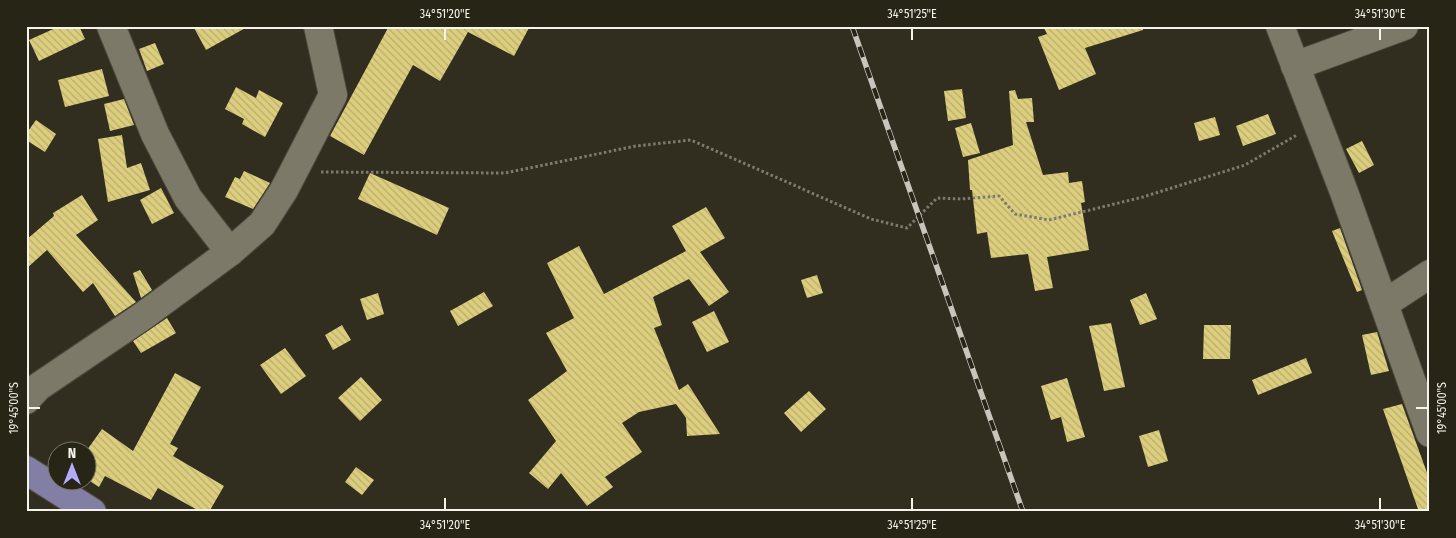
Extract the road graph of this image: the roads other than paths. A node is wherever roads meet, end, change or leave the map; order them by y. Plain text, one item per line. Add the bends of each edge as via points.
1 (111, 26) edge
2 (318, 26) edge
3 (1280, 26) edge
4 (1404, 26) edge
5 (1295, 66) junction
6 (230, 252) junction
7 (1430, 274) edge
8 (1384, 304) junction
9 (26, 400) edge
10 (1430, 433) edge
11 (26, 470) edge
12 (92, 512) edge

1 - 6 street via 155,134 188,198
2 - 6 street via 333,95 262,224
3 - 5 street
4 - 5 street
5 - 8 street
6 - 9 street via 38,387
7 - 8 street
8 - 10 street
11 - 12 main road

